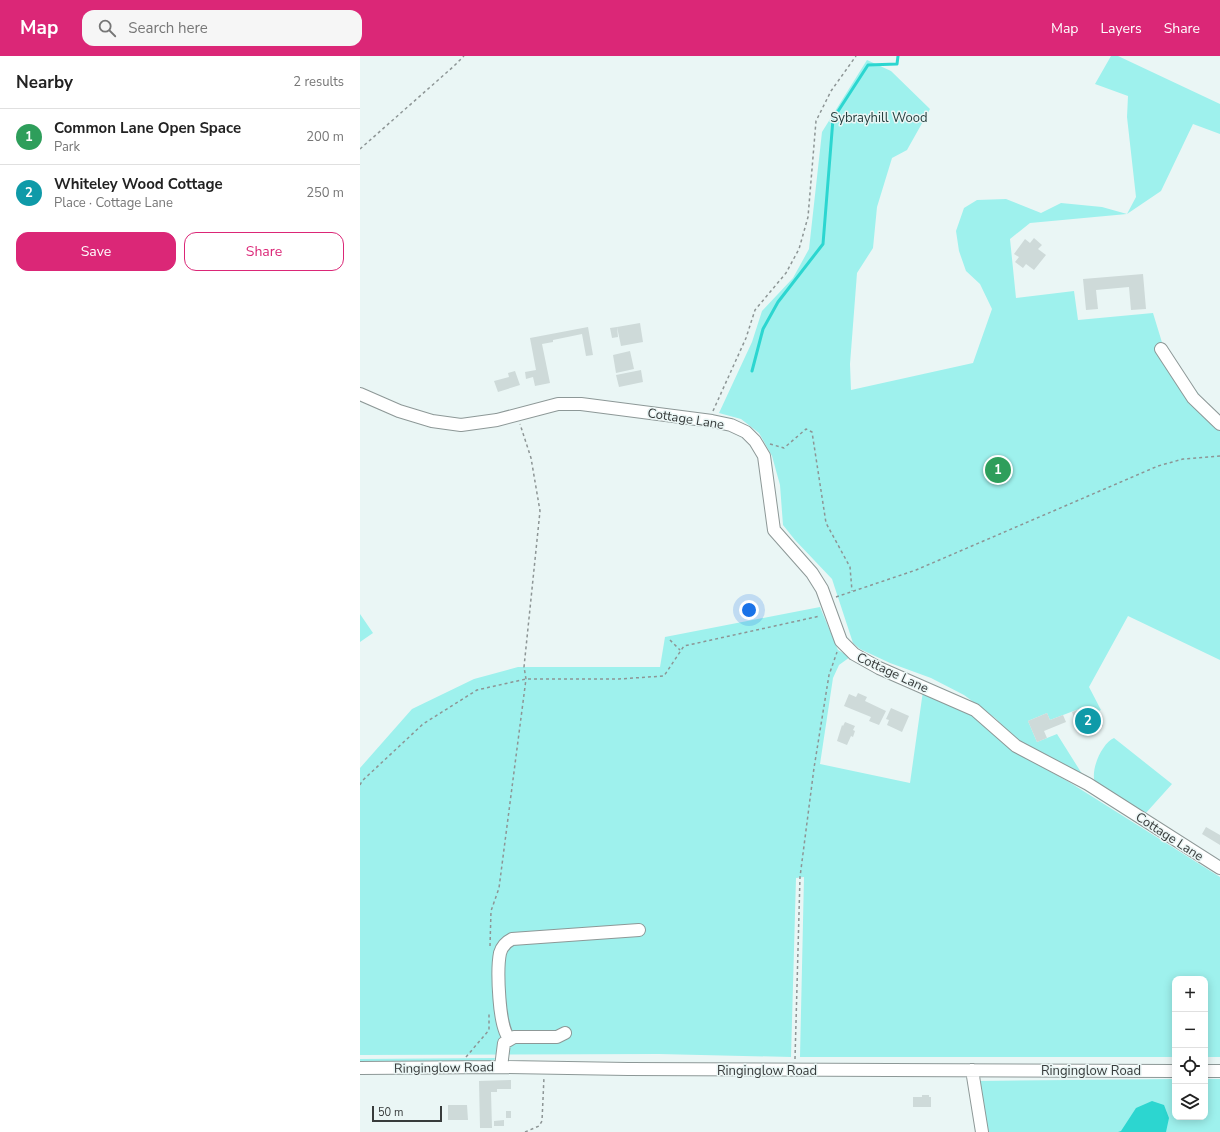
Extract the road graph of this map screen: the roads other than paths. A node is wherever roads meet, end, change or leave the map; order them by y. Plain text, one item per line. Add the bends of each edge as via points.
1 (1161, 348) dead end
2 (360, 394) edge
3 (1220, 424) edge
4 (1220, 868) edge
5 (639, 930) dead end
6 (564, 1033) dead end
7 (510, 1039) junction
8 (501, 1066) junction
9 (360, 1068) edge
10 (972, 1070) junction
11 (1172, 1071) edge
12 (1208, 1071) edge
13 (1220, 1072) edge
14 (982, 1132) edge

1 - 3 street via 1193,398
2 - 4 street, Cottage Lane via 399,411 447,424 481,423 558,404 581,404 712,421 731,425 746,432 755,440 764,456 774,530 812,573 827,600 840,641 854,654 879,668 975,710 1016,746 1088,784
5 - 7 street via 512,939 507,942 500,953 500,1013 506,1035
6 - 7 street via 557,1037 514,1036
7 - 8 street via 504,1043
8 - 9 street, Ringinglow Road
8 - 10 street, Ringinglow Road
10 - 11 street, Ringinglow Road
10 - 14 street
12 - 13 street

